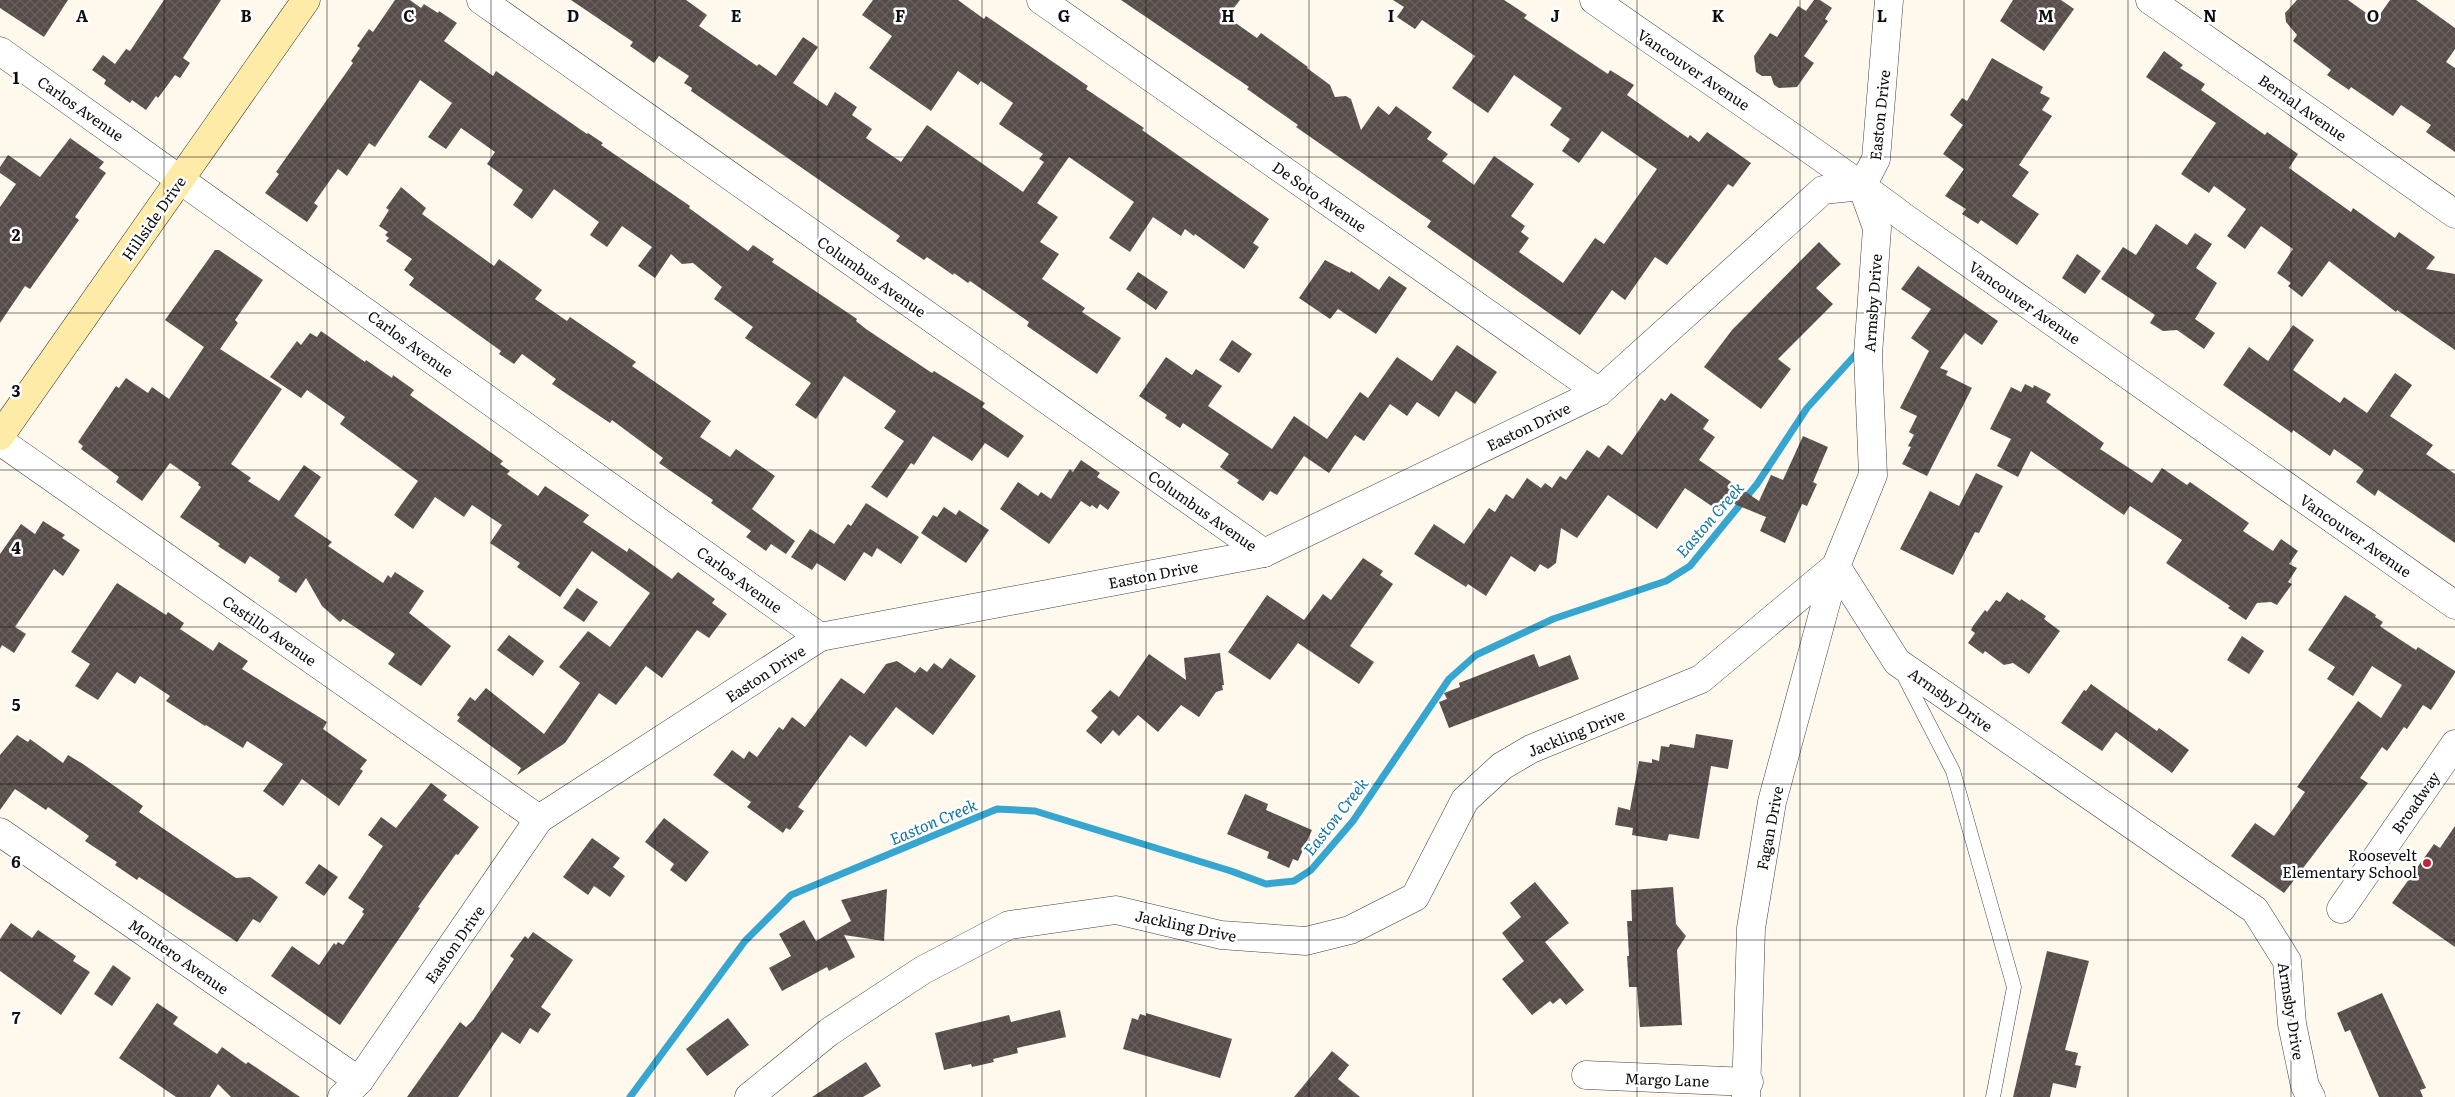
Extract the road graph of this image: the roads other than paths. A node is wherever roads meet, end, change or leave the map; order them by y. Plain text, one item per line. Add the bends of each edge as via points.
1 (306, 0) edge
2 (481, 0) edge
3 (1041, 0) edge
4 (1594, 0) edge
5 (1889, 0) edge
6 (2150, 0) edge
7 (0, 51) edge
8 (181, 178) junction
9 (1862, 186) junction
10 (2455, 214) edge
11 (1599, 392) junction
12 (0, 436) edge
13 (0, 441) edge
14 (1264, 553) junction
15 (1836, 566) junction
16 (2455, 605) edge
17 (820, 637) junction
18 (1897, 662) junction
19 (2455, 744) edge
20 (539, 819) junction
21 (0, 832) edge
22 (2341, 910) dead end
23 (1586, 1075) dead end
24 (350, 1089) edge
25 (1748, 1090) edge
26 (749, 1097) edge
27 (1993, 1097) edge
28 (2311, 1097) edge

1 - 8 main road, Hillside Drive
2 - 14 street, Columbus Avenue
3 - 11 street, De Soto Avenue
4 - 9 street, Vancouver Avenue
5 - 9 street, Easton Drive via 1876,159
6 - 10 street, Bernal Avenue
7 - 8 street, Carlos Avenue
8 - 12 main road, Hillside Drive
8 - 17 street, Carlos Avenue
9 - 11 street, Easton Drive via 1823,190
9 - 15 street, Armsby Drive via 1877,228 1868,355 1873,475
9 - 16 street, Vancouver Avenue
11 - 14 street, Easton Drive
13 - 20 street, Castillo Avenue
14 - 17 street, Easton Drive
15 - 18 street, Armsby Drive
15 - 25 street, Fagan Drive via 1772,802 1751,928
15 - 26 street, Jackling Drive via 1701,680 1532,748 1502,766 1465,800 1415,897 1350,930 1306,941 1221,936 1116,910 1009,925 923,970 829,1032
17 - 20 street, Easton Drive
18 - 27 lane via 1953,771 2014,987
18 - 28 street, Armsby Drive via 2255,910 2287,961 2292,1024 2305,1086
19 - 22 street, Broadway
20 - 24 street, Easton Drive
21 - 24 street, Montero Avenue
23 - 25 street, Margo Lane

